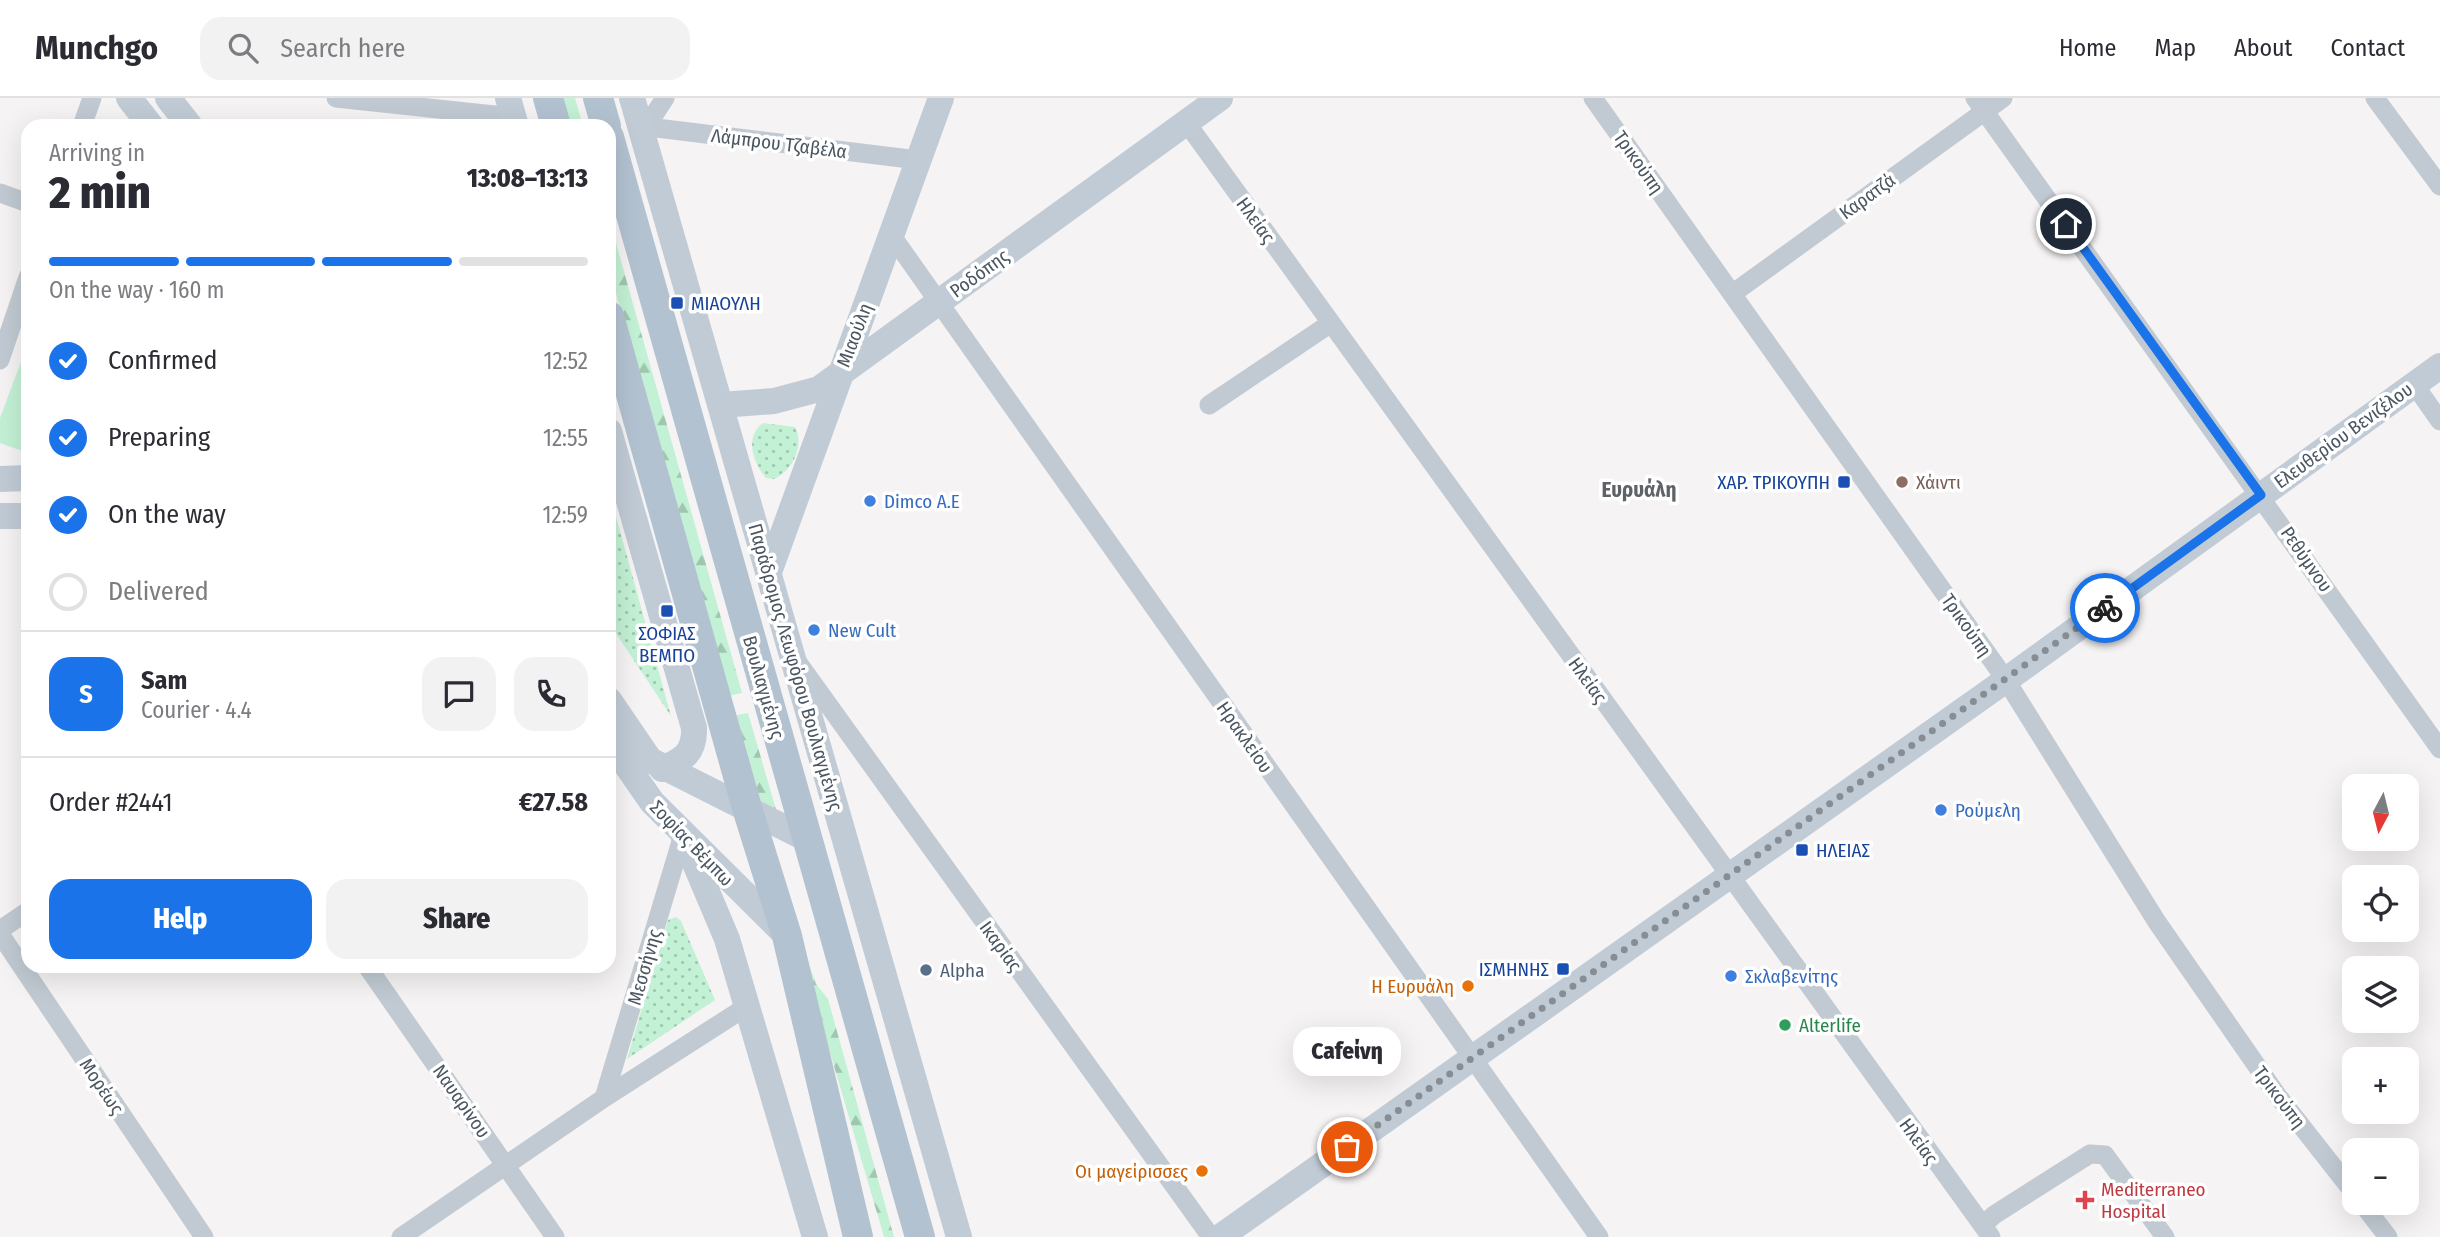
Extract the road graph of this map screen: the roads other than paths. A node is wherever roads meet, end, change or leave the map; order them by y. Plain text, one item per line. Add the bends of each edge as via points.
1 (92, 98) edge
2 (129, 98) edge
3 (167, 98) edge
4 (336, 98) edge
5 (548, 98) edge
6 (598, 98) edge
7 (632, 98) edge
8 (665, 98) edge
9 (941, 98) edge
10 (1220, 98) edge
11 (1593, 98) edge
12 (2003, 98) edge
13 (2375, 98) edge
14 (1980, 105) edge
15 (512, 114) edge
16 (84, 119) edge
17 (145, 119) edge
18 (184, 119) edge
19 (554, 119) edge
20 (604, 119) edge
21 (1186, 122) junction
22 (643, 127) junction
23 (918, 160) junction
24 (616, 162) edge
25 (2440, 186) edge
26 (0, 193) edge
27 (21, 200) edge
28 (892, 236) junction
29 (21, 291) edge
30 (1732, 294) junction
31 (939, 302) junction
32 (1331, 323) junction
33 (5, 324) edge
34 (616, 341) edge
35 (0, 360) edge
36 (2440, 366) edge
37 (840, 373) junction
38 (2414, 384) junction
39 (721, 405) junction
40 (1209, 405) dead end
41 (2440, 421) edge
42 (616, 455) edge
43 (21, 478) edge
44 (0, 479) edge
45 (2261, 495) junction
46 (748, 498) junction
47 (795, 500) junction
48 (0, 516) edge
49 (21, 516) edge
50 (769, 572) junction
51 (792, 654) junction
52 (2006, 680) junction
53 (616, 711) edge
54 (2440, 749) edge
55 (616, 750) edge
56 (662, 769) junction
57 (747, 808) junction
58 (683, 835) junction
59 (807, 839) junction
60 (1729, 876) junction
61 (21, 916) edge
62 (0, 932) edge
63 (787, 936) junction
64 (21, 963) edge
65 (27, 973) edge
66 (372, 973) edge
67 (749, 1005) junction
68 (1472, 1058) junction
69 (604, 1098) junction
70 (506, 1165) junction
71 (2342, 1178) edge
72 (2371, 1215) edge
73 (1987, 1231) edge
74 (204, 1237) edge
75 (401, 1237) edge
76 (555, 1237) edge
77 (815, 1237) edge
78 (858, 1237) edge
79 (920, 1237) edge
80 (960, 1237) edge
81 (1211, 1237) edge
82 (1220, 1237) edge
83 (1599, 1237) edge
84 (2165, 1237) edge
85 (2388, 1237) edge

1 - 16 street
2 - 17 street
3 - 18 street
4 - 15 street
5 - 19 main road
6 - 20 main road
7 - 22 street, Παράδρομος Λεωφόρου Βουλιαγμένης
8 - 22 street
9 - 23 street, Μιαούλη
10 - 21 street, Ροδόπης
11 - 30 street, Τρικούπη
12 - 14 street, Καρατζά
13 - 25 street
14 - 30 street, Καρατζά
14 - 45 street, Ρεθύμνου
21 - 31 street, Ροδόπης
21 - 32 street, Ηλείας
22 - 23 street, Λάμπρου Τζαβέλα
22 - 39 street, Παράδρομος Λεωφόρου Βουλιαγμένης
23 - 28 street, Μιαούλη
24 - 59 main road, Βουλιαγμένης
26 - 27 street
28 - 31 street, Ηρακλείου
28 - 37 street, Μιαούλη
29 - 33 street
30 - 52 street, Τρικούπη
31 - 37 street, Ροδόπης
31 - 68 street, Ηρακλείου
32 - 40 street
32 - 60 street, Ηλείας
33 - 35 street
34 - 57 main road
36 - 38 street, Ελευθερίου Βενιζέλου
37 - 39 street, Ροδόπης via 801,396
37 - 47 street, Μιαούλη
38 - 41 street
38 - 45 street, Ελευθερίου Βενιζέλου
39 - 46 street, Παράδρομος Λεωφόρου Βουλιαγμένης
42 - 56 street via 694,728 690,752
43 - 44 street
45 - 52 street, Ελευθερίου Βενιζέλου
45 - 54 street, Ρεθύμνου
46 - 47 street via 778,507
46 - 50 street, Παράδρομος Λεωφόρου Βουλιαγμένης
47 - 50 street, Μιαούλη
48 - 49 street
50 - 51 street, Παράδρομος Λεωφόρου Βουλιαγμένης
51 - 80 street, Παράδρομος Λεωφόρου Βουλιαγμένης
51 - 81 street, Ικαρίας
52 - 60 street, Ελευθερίου Βενιζέλου
52 - 71 street, Τρικούπη via 2157,922 2277,1095
53 - 56 street, Σοφίας Βέμπω via 642,751
55 - 58 street, Σοφίας Βέμπω via 652,802
56 - 57 street, Σοφίας Βέμπω
57 - 59 street, Σοφίας Βέμπω
57 - 63 main road
58 - 63 street, Σοφίας Βέμπω
58 - 67 street
58 - 69 street, Μεσσήνης
59 - 79 main road, Βουλιαγμένης
60 - 68 street, Ελευθερίου Βενιζέλου
60 - 73 street, Ηλείας
61 - 62 street
62 - 64 street, Μορέως
63 - 78 main road
65 - 74 street, Μορέως
66 - 70 street, Ναυαρίνου
67 - 69 street
67 - 77 street
68 - 82 street, Ελευθερίου Βενιζέλου
68 - 83 street, Ηρακλείου
69 - 70 street
70 - 75 street
70 - 76 street, Ναυαρίνου
72 - 85 street
73 - 84 street via 1994,1214 2090,1154 2105,1155

